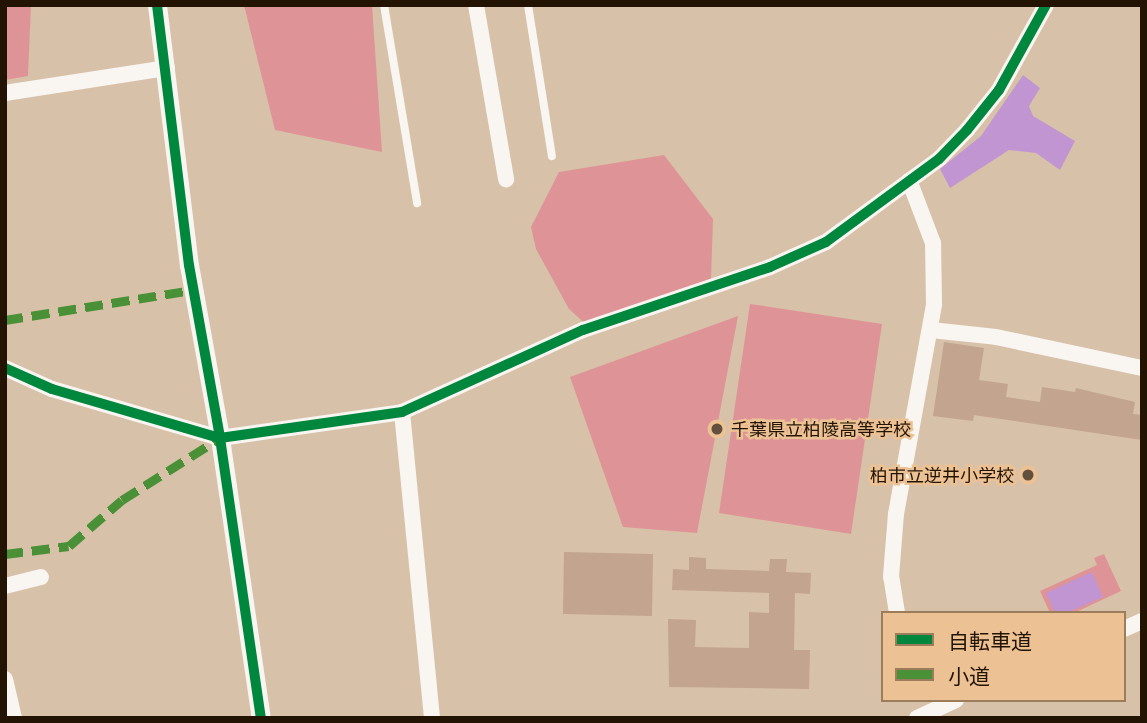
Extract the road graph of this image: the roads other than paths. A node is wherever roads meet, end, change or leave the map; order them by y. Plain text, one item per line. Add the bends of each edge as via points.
1 (157, 5) edge
2 (384, 5) edge
3 (476, 5) edge
4 (528, 5) edge
5 (1046, 5) edge
6 (167, 68) junction
7 (5, 93) edge
8 (552, 156) dead end
9 (506, 179) dead end
10 (909, 180) junction
11 (417, 203) dead end
12 (931, 330) junction
13 (5, 368) edge
14 (1142, 368) edge
15 (402, 412) junction
16 (220, 438) junction
17 (41, 577) dead end
18 (5, 586) edge
19 (897, 611) edge
20 (1142, 621) edge
21 (1126, 628) edge
22 (5, 679) edge
23 (951, 702) edge
24 (924, 712) edge
25 (14, 718) edge
26 (261, 718) edge
27 (432, 718) edge

1 - 6 street
2 - 11 lane
3 - 9 street
4 - 8 lane
5 - 10 street via 999,90 939,159
6 - 7 street
6 - 16 street via 188,265
10 - 12 street via 933,243
10 - 15 street via 826,242 770,267 583,330
12 - 14 street via 996,337
12 - 19 street via 896,514 891,577
13 - 16 street via 52,389
15 - 16 street
15 - 27 street
16 - 26 street
17 - 18 street
20 - 21 street
22 - 25 street
23 - 24 street

